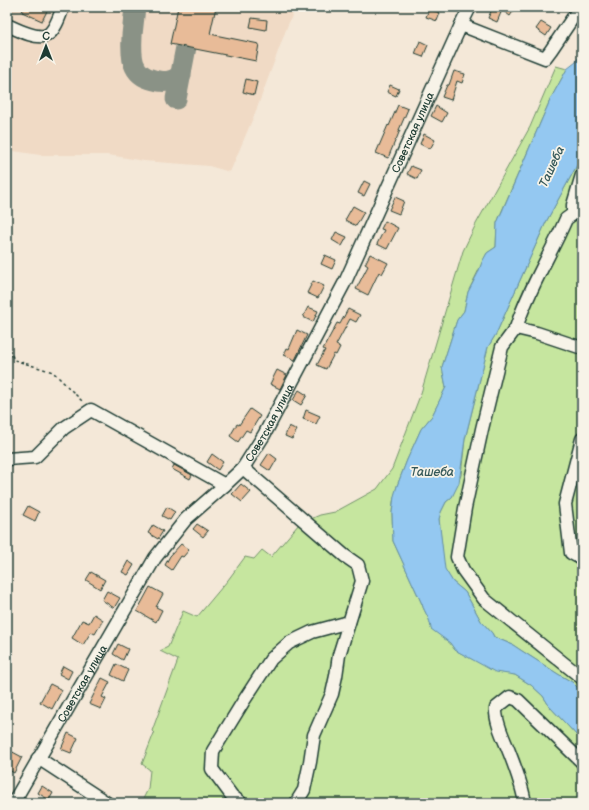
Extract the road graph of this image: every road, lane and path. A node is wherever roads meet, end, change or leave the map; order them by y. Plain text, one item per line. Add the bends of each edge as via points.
1 (63, 7) edge
2 (470, 7) edge
3 (580, 7) edge
4 (461, 24) junction
5 (7, 25) edge
6 (582, 175) edge
7 (577, 216) edge
8 (516, 328) junction
9 (7, 344) edge
10 (582, 348) edge
11 (91, 410) junction
12 (582, 439) edge
13 (7, 459) edge
14 (243, 468) junction
15 (225, 485) junction
16 (582, 559) edge
17 (349, 622) junction
18 (582, 678) edge
19 (38, 758) junction
20 (582, 762) edge
21 (13, 803) edge
22 (107, 803) edge
23 (241, 803) edge
24 (296, 803) edge
25 (525, 803) edge

1 - 5 street via 48,35 38,36
2 - 4 street, Советская улица
3 - 4 street via 545,58
4 - 14 street, Советская улица via 346,280 264,435
6 - 7 street via 573,205
7 - 8 street via 566,219 520,314
8 - 10 street via 537,332
8 - 18 street via 502,347 482,429 457,557 484,599
9 - 11 path via 14,360 53,372
11 - 13 street via 64,428 35,457
11 - 15 street
12 - 16 street via 565,504 571,553
14 - 15 street, Советская улица
14 - 17 street via 358,565 362,581
15 - 19 street, Советская улица via 186,519 155,558
17 - 23 street via 312,632 289,643 271,659 213,751 212,769 232,796
17 - 24 street via 339,654 332,694 314,735 304,790
19 - 21 street, Советская улица
19 - 22 street
20 - 25 street via 518,700 510,697 496,708 496,714

